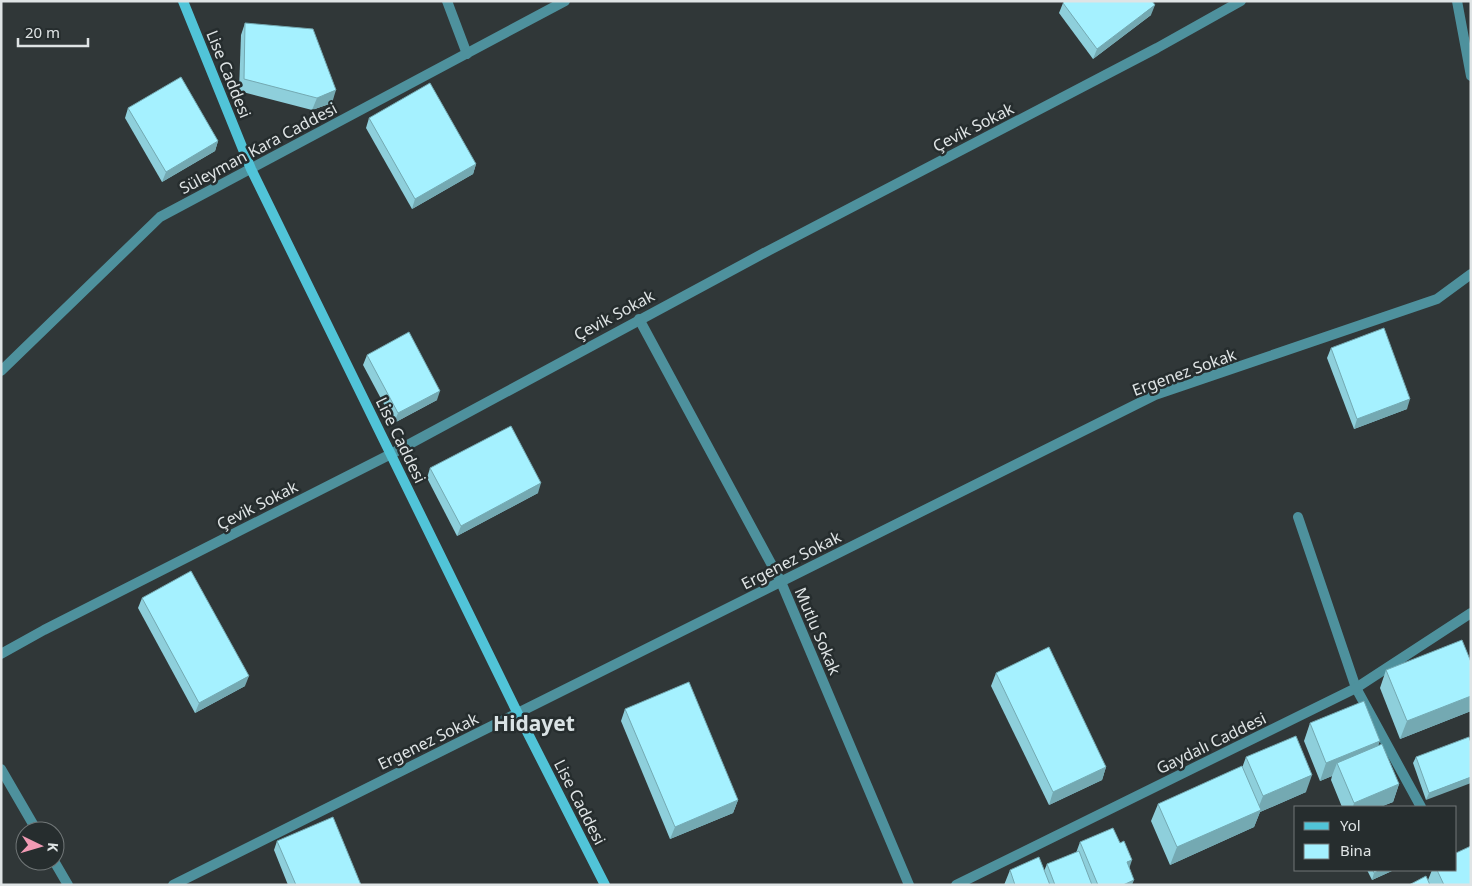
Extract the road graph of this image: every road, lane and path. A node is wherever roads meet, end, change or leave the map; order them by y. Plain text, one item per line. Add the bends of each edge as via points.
1 (183, 1) edge
2 (447, 1) edge
3 (565, 1) edge
4 (1241, 1) edge
5 (1457, 1) edge
6 (467, 54) junction
7 (1471, 76) edge
8 (251, 169) junction
9 (1471, 274) edge
10 (639, 319) junction
11 (1, 371) edge
12 (391, 454) junction
13 (1298, 517) dead end
14 (781, 582) junction
15 (1471, 613) edge
16 (1, 654) edge
17 (1356, 688) junction
18 (518, 714) junction
19 (1, 769) edge
20 (1420, 806) edge
21 (31, 821) edge
22 (60, 871) edge
23 (68, 885) edge
24 (173, 885) edge
25 (605, 885) edge
26 (909, 885) edge
27 (956, 885) edge

1 - 8 street, Lise Caddesi
2 - 6 street
3 - 6 street, Süleyman Kara Caddesi
4 - 10 street, Çevik Sokak via 1158,48
5 - 7 street
6 - 8 street, Süleyman Kara Caddesi
8 - 11 street, Süleyman Kara Caddesi via 160,218
8 - 12 street, Lise Caddesi
9 - 14 street, Ergenez Sokak via 1437,299 1155,395
10 - 12 street, Çevik Sokak
10 - 14 street, Mutlu Sokak
12 - 16 street, Çevik Sokak
12 - 18 street, Lise Caddesi
13 - 17 street
14 - 18 street, Ergenez Sokak
14 - 26 street, Mutlu Sokak
15 - 17 street, Gaydalı Caddesi
17 - 20 street
17 - 27 street, Gaydalı Caddesi
18 - 24 street, Ergenez Sokak
18 - 25 street, Lise Caddesi
19 - 21 street
22 - 23 street

